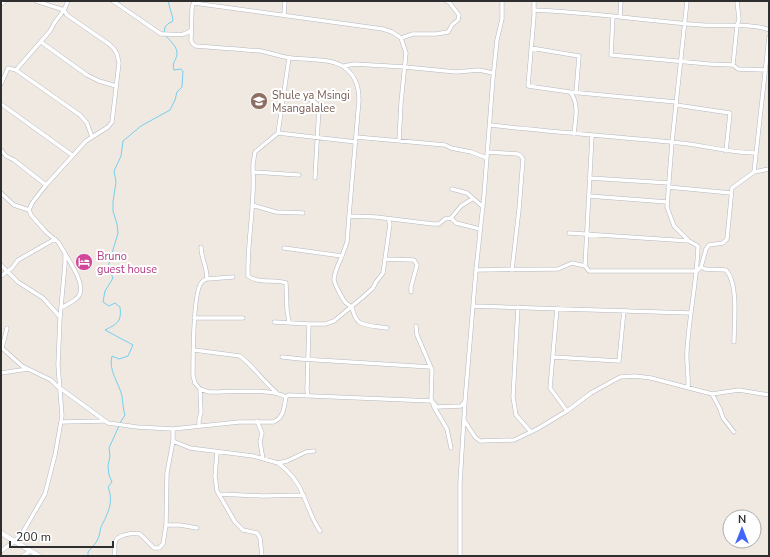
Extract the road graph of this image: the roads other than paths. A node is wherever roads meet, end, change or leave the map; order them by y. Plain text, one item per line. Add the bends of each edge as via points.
1 (4, 1) edge
2 (36, 1) edge
3 (68, 1) edge
4 (113, 1) edge
5 (285, 1) edge
6 (446, 1) edge
7 (502, 1) edge
8 (534, 1) edge
9 (621, 1) edge
10 (687, 1) edge
11 (738, 1) edge
12 (194, 2) edge
13 (1, 4) edge
14 (64, 10) junction
15 (534, 10) junction
16 (284, 15) junction
17 (613, 16) junction
18 (620, 17) junction
19 (684, 23) junction
20 (737, 26) junction
21 (192, 30) junction
22 (769, 30) edge
23 (769, 37) edge
24 (401, 38) junction
25 (41, 42) junction
26 (531, 48) junction
27 (288, 58) junction
28 (680, 62) junction
29 (733, 65) junction
30 (344, 66) junction
31 (405, 67) junction
32 (16, 70) junction
33 (766, 70) junction
34 (494, 73) junction
35 (1, 84) edge
36 (116, 86) junction
37 (570, 92) junction
38 (284, 93) junction
39 (576, 93) junction
40 (1, 104) edge
41 (676, 104) junction
42 (490, 125) junction
43 (278, 133) junction
44 (574, 134) junction
45 (592, 136) junction
46 (92, 137) junction
47 (356, 137) junction
48 (316, 138) junction
49 (399, 141) junction
50 (356, 142) junction
51 (672, 142) junction
52 (1, 150) edge
53 (726, 150) junction
54 (488, 152) junction
55 (756, 153) junction
56 (72, 155) junction
57 (487, 158) junction
58 (769, 169) edge
59 (760, 171) junction
60 (253, 172) junction
61 (754, 172) junction
62 (769, 172) edge
63 (299, 175) dead end
64 (315, 178) dead end
65 (590, 178) junction
66 (669, 183) junction
67 (46, 185) junction
68 (668, 187) junction
69 (452, 190) dead end
70 (1, 193) edge
71 (731, 193) junction
72 (589, 196) junction
73 (472, 199) junction
74 (667, 202) junction
75 (252, 205) junction
76 (483, 207) junction
77 (29, 210) junction
78 (303, 214) dead end
79 (349, 216) junction
80 (388, 218) junction
81 (451, 218) junction
82 (480, 229) junction
83 (568, 233) dead end
84 (587, 234) junction
85 (55, 239) junction
86 (689, 241) junction
87 (201, 247) dead end
88 (284, 248) dead end
89 (65, 253) junction
90 (342, 256) junction
91 (385, 259) junction
92 (1, 265) edge
93 (585, 266) junction
94 (701, 267) junction
95 (476, 270) junction
96 (512, 270) junction
97 (697, 271) junction
98 (7, 272) junction
99 (1, 276) edge
100 (233, 277) dead end
101 (207, 279) junction
102 (411, 292) dead end
103 (473, 306) junction
104 (352, 307) junction
105 (518, 307) junction
106 (61, 308) junction
107 (557, 308) junction
108 (624, 310) junction
109 (690, 313) junction
110 (60, 317) junction
111 (194, 318) junction
112 (243, 318) dead end
113 (274, 322) dead end
114 (289, 322) junction
115 (309, 324) junction
116 (416, 326) dead end
117 (7, 328) dead end
118 (387, 328) dead end
119 (734, 342) dead end
120 (2, 348) edge
121 (194, 350) junction
122 (282, 356) dead end
123 (552, 357) junction
124 (308, 359) junction
125 (431, 367) junction
126 (28, 369) junction
127 (1, 372) edge
128 (688, 388) junction
129 (60, 389) junction
130 (200, 389) junction
131 (277, 393) junction
132 (712, 394) junction
133 (769, 395) edge
134 (308, 396) junction
135 (286, 397) junction
136 (432, 401) junction
137 (465, 401) junction
138 (567, 412) junction
139 (464, 420) junction
140 (104, 421) junction
141 (257, 421) junction
142 (61, 422) junction
143 (199, 426) junction
144 (173, 429) junction
145 (531, 432) junction
146 (734, 432) dead end
147 (173, 441) junction
148 (451, 448) dead end
149 (314, 451) dead end
150 (216, 452) junction
151 (263, 459) junction
152 (278, 463) junction
153 (219, 494) junction
154 (304, 495) junction
155 (166, 525) junction
156 (198, 528) dead end
157 (320, 531) dead end
158 (1, 533) edge
159 (15, 542) junction
160 (1, 551) edge
161 (30, 551) junction
162 (23, 556) edge
163 (39, 556) edge
164 (114, 556) edge
165 (262, 556) edge
166 (460, 556) edge

1 - 13 street
2 - 14 street
3 - 14 street
4 - 21 street via 162,34 184,35
5 - 16 street
6 - 24 street via 458,15 458,20 448,32 413,34
7 - 34 street
8 - 15 street
9 - 18 street
10 - 19 street
11 - 20 street
12 - 16 street
12 - 21 street
14 - 25 street
14 - 36 street via 67,15 114,48 119,64
15 - 17 street
15 - 26 street
16 - 24 street via 383,29
17 - 18 street
17 - 28 street via 611,55
18 - 19 street
19 - 20 street
19 - 28 street
20 - 22 street
20 - 29 street
21 - 27 street via 192,41 196,46 261,51
23 - 33 street
24 - 31 street via 406,53
25 - 32 street
25 - 36 street via 88,75
26 - 37 street via 528,86
26 - 39 street via 579,56
27 - 30 street via 313,59
27 - 38 street
28 - 29 street
28 - 41 street
29 - 33 street via 738,69
30 - 31 street via 354,64
30 - 47 street via 354,77 359,89
31 - 34 street
31 - 49 street
32 - 35 street via 8,68
32 - 46 street via 80,115 87,123
33 - 55 street
34 - 42 street
36 - 46 street via 112,122
37 - 39 street
37 - 44 street via 576,102
38 - 43 street
38 - 48 street via 317,103 319,107
39 - 41 street
40 - 56 street
41 - 51 street
41 - 53 street via 730,113
42 - 44 street
42 - 54 street
43 - 48 street
43 - 60 street via 255,152
44 - 45 street
45 - 51 street
45 - 65 street
46 - 56 street
47 - 49 street
47 - 50 street
48 - 50 street
48 - 64 street
49 - 57 street via 445,145
50 - 79 street
51 - 53 street
51 - 66 street
52 - 67 street
53 - 55 street
54 - 57 street
54 - 96 street via 518,154 523,159
55 - 61 street
56 - 67 street
57 - 76 street
58 - 59 street
59 - 61 street
59 - 62 street
60 - 63 street
60 - 75 street
61 - 71 street via 733,186
65 - 66 street
65 - 72 street
66 - 68 street
67 - 77 street
68 - 71 street
68 - 74 street
69 - 73 street via 467,193
70 - 77 street via 14,205
71 - 94 street via 728,239 723,243 709,245
72 - 74 street
72 - 84 street
73 - 76 street
73 - 81 street via 461,206
74 - 86 street via 666,207 674,226
75 - 78 street via 276,212
75 - 114 street via 248,276 257,281 286,283
76 - 82 street
77 - 85 street via 38,224
79 - 80 street
79 - 90 street via 347,242
80 - 81 street via 433,224
80 - 91 street via 390,224
81 - 82 street via 456,223
82 - 95 street
83 - 84 street
84 - 86 street
84 - 93 street
85 - 89 street
85 - 98 street via 18,260
86 - 97 street via 698,246
87 - 101 street
88 - 90 street
89 - 106 street
89 - 106 street via 78,278 80,293 77,298
90 - 104 street via 334,280 344,300
91 - 102 street via 414,260 417,265
91 - 104 street via 383,273 373,288
92 - 98 street
93 - 96 street via 572,263 558,269
93 - 97 street via 589,271
94 - 97 street
94 - 119 street via 726,270 729,274 735,297
95 - 96 street
95 - 103 street
97 - 109 street
98 - 99 street
98 - 110 street via 43,298
100 - 101 street
101 - 111 street via 201,282 198,290
103 - 105 street
103 - 137 street
104 - 115 street via 334,321
104 - 118 street via 353,315 360,323
105 - 107 street
105 - 145 street via 513,403 516,415
106 - 110 street
107 - 108 street
107 - 123 street
108 - 109 street
108 - 123 street via 620,361
109 - 128 street
110 - 129 street
111 - 112 street
111 - 121 street
113 - 114 street
114 - 115 street
115 - 124 street
116 - 125 street via 417,335
117 - 120 street
120 - 126 street
121 - 130 street via 193,376
121 - 131 street via 240,356
122 - 124 street
123 - 138 street via 550,388
124 - 125 street
124 - 134 street
125 - 136 street
126 - 127 street
126 - 129 street via 40,373
128 - 132 street
128 - 138 street via 651,378 620,377 591,393
129 - 140 street
129 - 142 street
130 - 131 street via 209,392
130 - 143 street
131 - 135 street
132 - 133 street via 738,390
132 - 146 street via 723,418
134 - 135 street
134 - 136 street
135 - 141 street via 283,414 278,420
136 - 137 street via 437,407 461,406
136 - 148 street via 447,429
137 - 139 street
138 - 145 street
139 - 145 street via 475,438 480,441 514,440
139 - 166 street via 460,483
140 - 142 street
140 - 144 street
141 - 143 street
141 - 151 street via 262,433 260,442
142 - 159 street via 45,494
143 - 144 street
144 - 147 street
147 - 150 street via 190,448
147 - 155 street via 167,472
149 - 152 street
150 - 151 street
150 - 153 street via 215,476
151 - 152 street
152 - 154 street via 288,471
153 - 154 street
153 - 165 street via 240,528 257,533
154 - 157 street via 314,523
155 - 156 street
155 - 164 street via 162,547 154,548 140,534 129,534 117,538
158 - 159 main road
159 - 160 street
159 - 161 main road
161 - 162 street
161 - 163 main road

